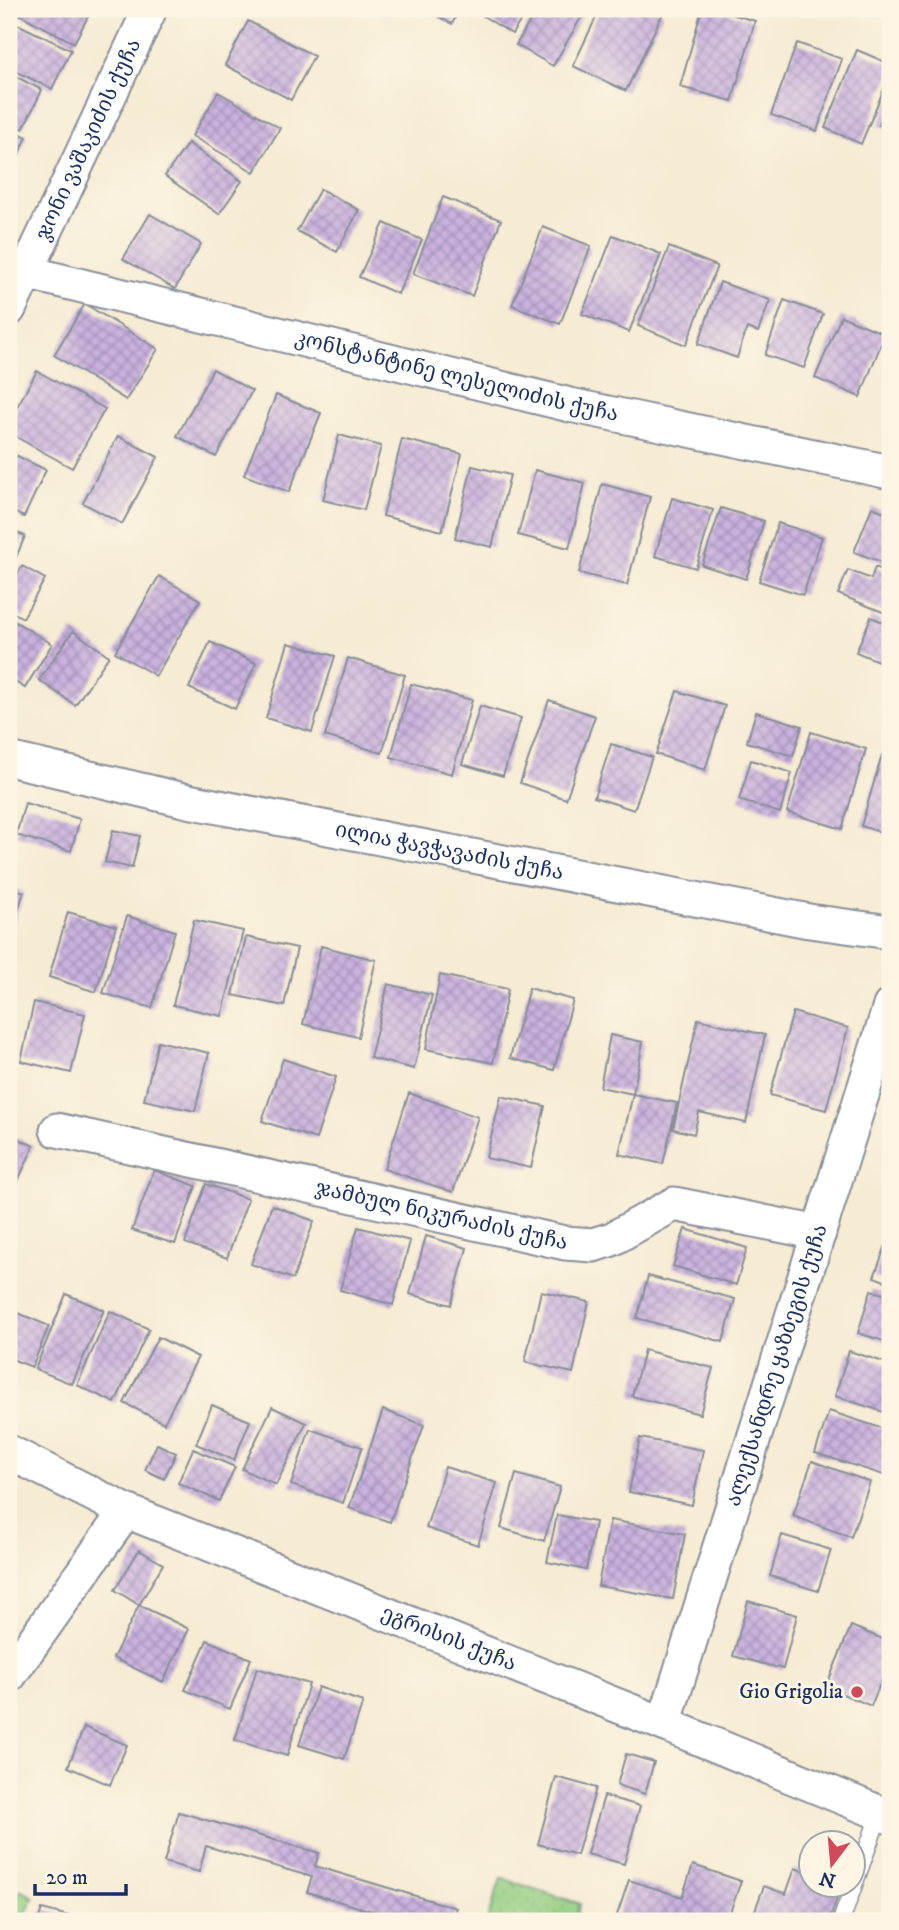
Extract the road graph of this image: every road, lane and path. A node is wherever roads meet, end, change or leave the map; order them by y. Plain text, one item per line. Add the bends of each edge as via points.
1 (150, 9) edge
2 (25, 272) junction
3 (9, 309) edge
4 (890, 472) edge
5 (9, 760) edge
6 (890, 932) edge
7 (890, 1006) edge
8 (57, 1130) dead end
9 (819, 1233) junction
10 (9, 1452) edge
11 (126, 1511) junction
12 (9, 1675) edge
13 (664, 1724) junction
14 (885, 1815) edge
15 (841, 1921) edge

1 - 2 street, ჯონი ვაშაკიძის ქუჩა
2 - 3 street, ჯონი ვაშაკიძის ქუჩა
2 - 4 street, კონსტანტინე ლესელიძის ქუჩა via 570,405
5 - 6 street, ილია ჭავჭავაძის ქუჩა via 202,803 809,921
7 - 9 street, ალექსანდრე ყაზბეგის ქუჩა
8 - 9 street, ჯამბულ ნიკურაძის ქუჩა via 565,1243 593,1245 612,1239 674,1204
9 - 13 street, ალექსანდრე ყაზბეგის ქუჩა
10 - 11 street, ეგრისის ქუჩა
11 - 12 street
11 - 13 street, ეგრისის ქუჩა
13 - 14 street, ეგრისის ქუჩა
14 - 15 lane

